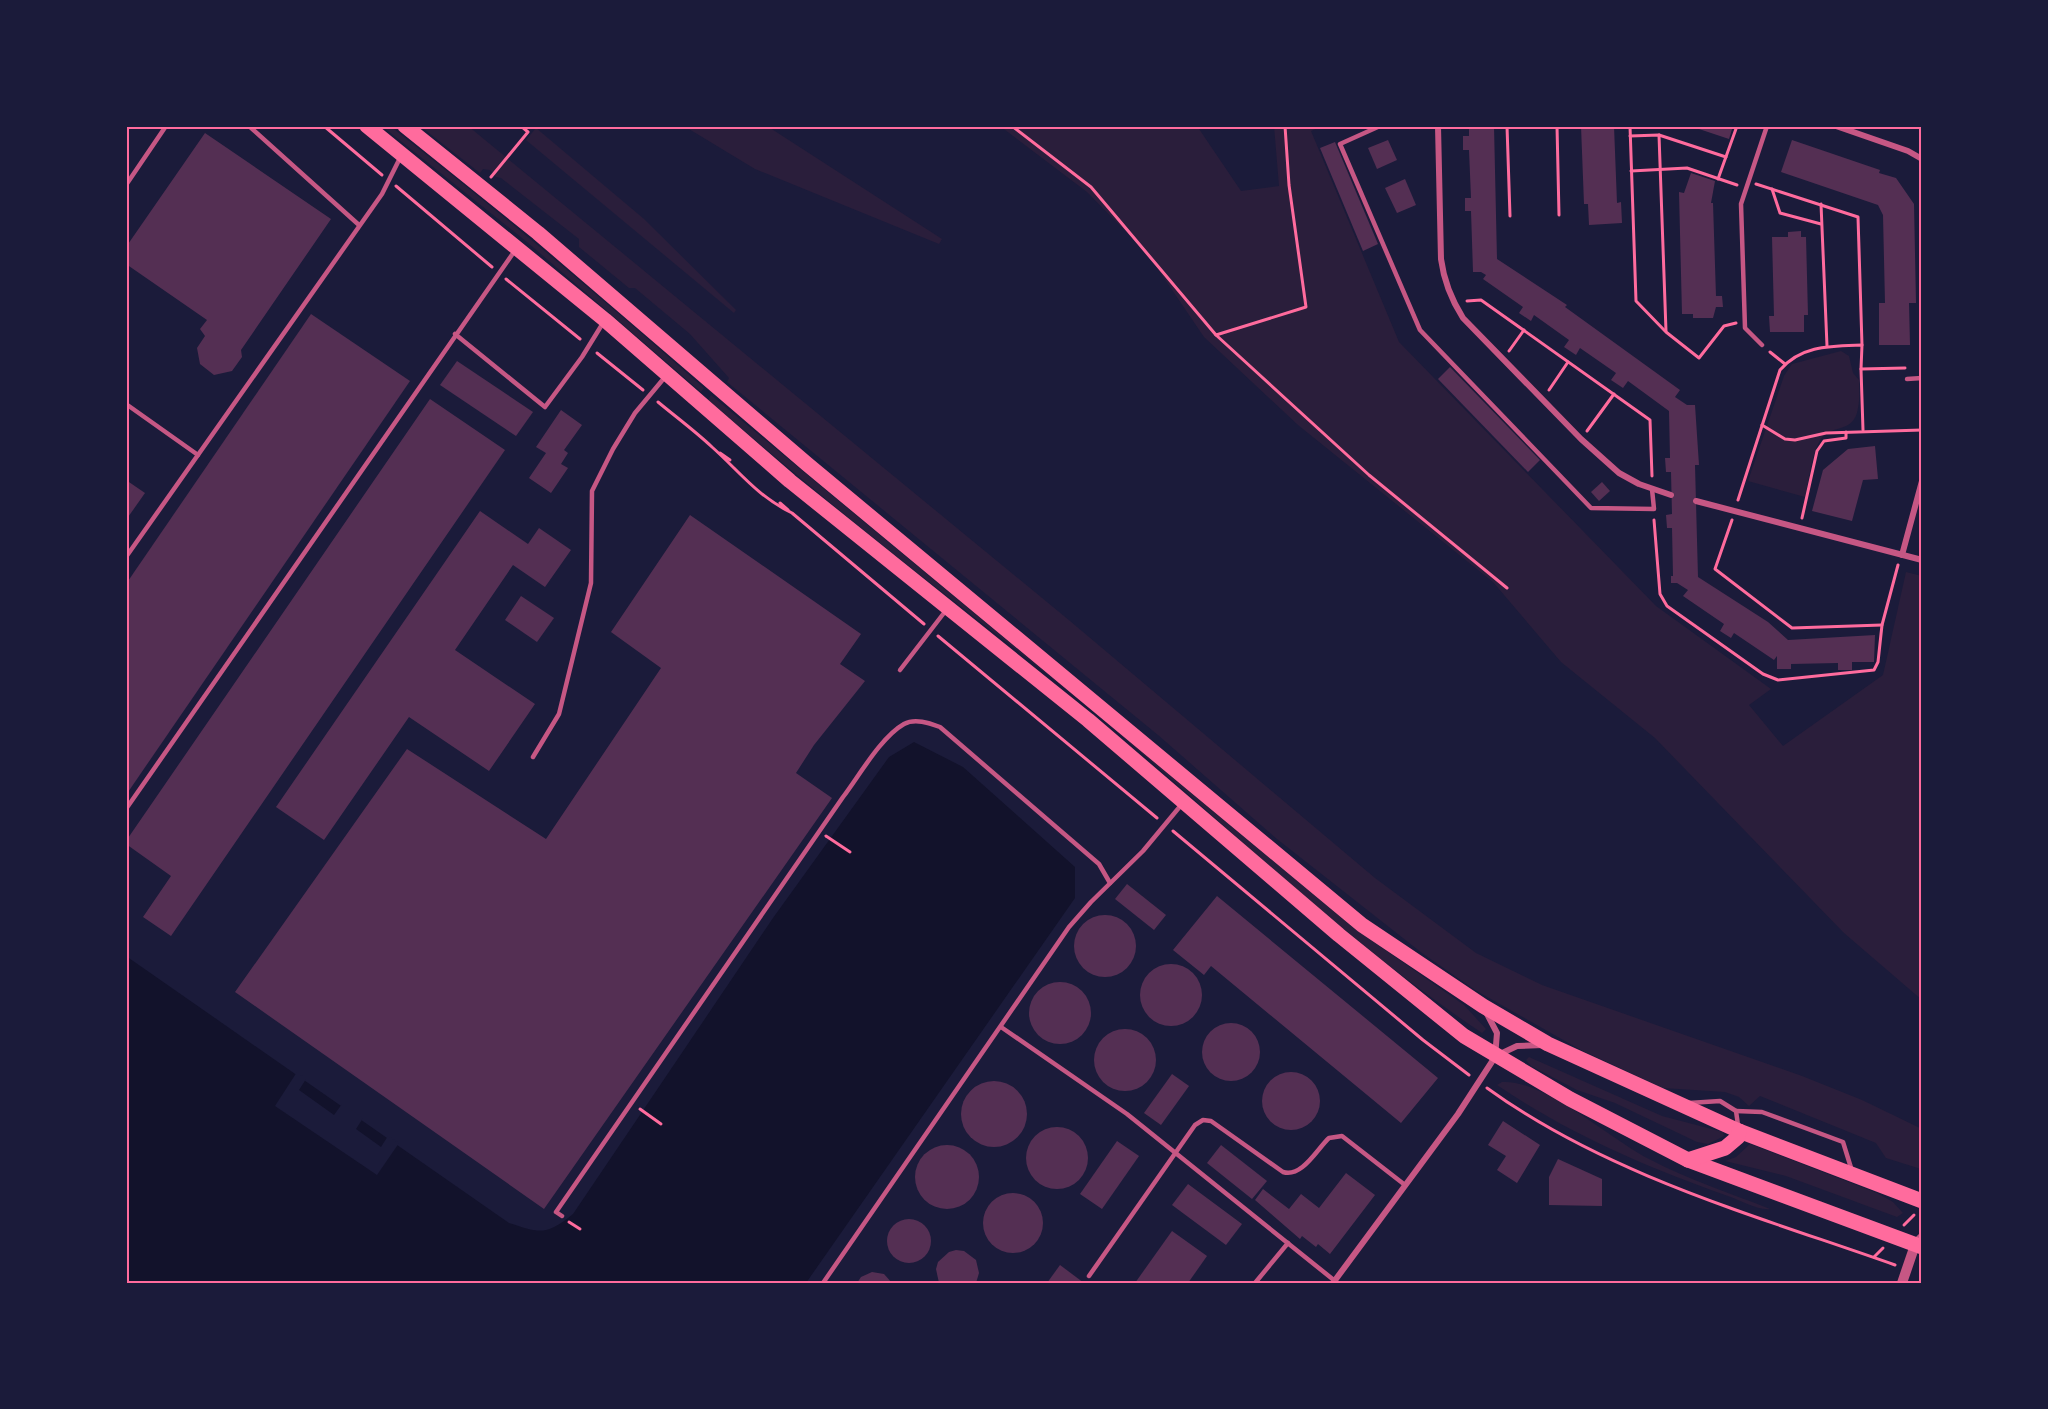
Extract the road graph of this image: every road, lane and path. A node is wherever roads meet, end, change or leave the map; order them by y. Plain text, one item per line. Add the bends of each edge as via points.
1 (166, 126) edge
2 (249, 126) edge
3 (324, 126) edge
4 (367, 126) edge
5 (405, 126) edge
6 (521, 126) edge
7 (1012, 126) edge
8 (1285, 126) edge
9 (1380, 126) edge
10 (1438, 126) edge
11 (1507, 126) edge
12 (1557, 126) edge
13 (1630, 126) edge
14 (1737, 126) edge
15 (1767, 126) edge
16 (1836, 126) edge
17 (1659, 135) junction
18 (1630, 136) junction
19 (402, 154) junction
20 (1726, 157) junction
21 (1922, 159) edge
22 (1660, 169) junction
23 (1631, 171) junction
24 (492, 175) dead end
25 (1718, 179) junction
26 (389, 181) junction
27 (1747, 181) junction
28 (126, 185) edge
29 (1745, 188) junction
30 (1773, 189) junction
31 (1821, 204) junction
32 (1559, 215) dead end
33 (1510, 216) dead end
34 (1822, 224) junction
35 (359, 225) junction
36 (517, 247) junction
37 (500, 273) junction
38 (1453, 302) junction
39 (605, 320) junction
40 (1744, 320) junction
41 (1524, 330) junction
42 (1666, 332) junction
43 (455, 334) junction
44 (1216, 335) junction
45 (1762, 345) joint
46 (1862, 345) junction
47 (589, 346) junction
48 (1827, 346) junction
49 (1504, 358) junction
50 (1568, 362) junction
51 (1785, 364) junction
52 (1912, 368) dead end
53 (1861, 369) junction
54 (667, 375) junction
55 (1922, 378) edge
56 (1907, 379) dead end
57 (1614, 394) junction
58 (650, 395) junction
59 (1543, 399) junction
60 (126, 404) edge
61 (1762, 425) junction
62 (1863, 430) junction
63 (1922, 430) edge
64 (1846, 432) junction
65 (1581, 439) junction
66 (714, 448) junction
67 (198, 456) junction
68 (730, 460) dead end
69 (1922, 481) edge
70 (1652, 489) junction
71 (1671, 495) dead end
72 (1696, 501) dead end
73 (780, 502) dead end
74 (1654, 509) junction
75 (1735, 512) junction
76 (792, 513) junction
77 (1799, 529) junction
78 (1902, 555) junction
79 (126, 557) edge
80 (1922, 560) edge
81 (1507, 588) dead end
82 (948, 607) junction
83 (1882, 625) junction
84 (931, 630) junction
85 (900, 670) dead end
86 (533, 757) dead end
87 (1184, 802) junction
88 (126, 808) edge
89 (1165, 825) junction
90 (827, 837) dead end
91 (850, 852) dead end
92 (1110, 883) junction
93 (1483, 1006) junction
94 (1001, 1026) junction
95 (1548, 1044) junction
96 (1495, 1057) junction
97 (1480, 1083) junction
98 (631, 1103) junction
99 (1677, 1103) junction
100 (1736, 1111) junction
101 (661, 1124) dead end
102 (1738, 1131) junction
103 (1174, 1152) junction
104 (1688, 1160) junction
105 (1854, 1176) junction
106 (1405, 1185) junction
107 (1922, 1201) edge
108 (562, 1216) dead end
109 (1288, 1243) junction
110 (1920, 1244) edge
111 (1874, 1257) dead end
112 (1089, 1276) dead end
113 (1334, 1282) edge
114 (823, 1283) edge
115 (1254, 1283) edge
116 (1902, 1283) edge

1 - 28 lane
2 - 35 lane
3 - 26 path
4 - 19 main road
5 - 93 main road via 538,233 807,464 1362,925
6 - 24 path via 528,132
7 - 44 path via 1091,187
8 - 44 path via 1306,307
9 - 74 lane via 1340,144 1420,330 1591,508
10 - 38 street via 1441,259
11 - 33 path
12 - 32 path
13 - 18 path
14 - 20 path
15 - 27 lane
16 - 21 street
17 - 18 path
17 - 20 path
17 - 22 path
18 - 23 path
19 - 26 lane
19 - 36 main road
20 - 25 path
22 - 23 path
22 - 25 path via 1687,168
22 - 42 path
23 - 42 path via 1636,301
25 - 29 path
26 - 35 lane
26 - 37 path
27 - 29 lane
27 - 30 path
29 - 40 lane via 1741,204
30 - 31 path
30 - 34 path via 1780,213
31 - 34 path
31 - 46 path via 1858,217
34 - 48 path
35 - 67 lane
36 - 37 lane
36 - 39 main road
37 - 43 lane
37 - 47 path
38 - 41 path via 1481,300
38 - 49 street via 1463,318
39 - 47 lane
39 - 54 main road
40 - 42 path via 1724,326 1698,358
40 - 45 lane via 1744,328
41 - 49 path
41 - 50 path
43 - 47 lane via 545,407
43 - 88 lane
44 - 81 path via 1369,475
45 - 51 path
46 - 48 path
46 - 53 path
47 - 58 path
48 - 51 path via 1790,358
49 - 59 street
50 - 57 path
50 - 59 path
51 - 61 path
52 - 53 path
53 - 62 path
54 - 58 lane
54 - 82 main road via 790,481
55 - 56 lane
57 - 65 path
57 - 70 path via 1650,420
58 - 66 path
58 - 86 lane via 613,449 592,491 591,583 559,714
59 - 65 street
60 - 67 lane
61 - 64 path via 1785,439 1795,440
61 - 75 path
62 - 63 path
62 - 64 path
64 - 77 path via 1846,438 1824,441 1817,452
65 - 70 street via 1619,473
66 - 68 path
66 - 76 path via 731,468 774,504
67 - 79 lane
69 - 78 street
70 - 71 street
70 - 74 lane
72 - 75 street
73 - 76 path
74 - 83 path via 1660,594 1667,606 1763,674 1779,680 1874,670
75 - 77 street
75 - 83 path via 1715,569 1723,576 1792,628
76 - 84 path
77 - 78 street
78 - 80 street
78 - 83 path
82 - 84 lane
82 - 87 main road
84 - 85 lane
84 - 89 path
87 - 89 lane
87 - 96 main road via 1403,988
89 - 92 lane
89 - 97 path
90 - 91 path
92 - 94 lane via 1069,927
92 - 98 lane via 1099,864 940,727 924,721 905,723 887,739 843,797
93 - 95 main road
93 - 96 street via 1497,1033
94 - 103 lane via 1127,1114
94 - 114 lane
95 - 96 street via 1517,1046
95 - 99 main road
96 - 97 street
96 - 104 main road
97 - 106 street
97 - 111 path via 1568,1138 1646,1175
98 - 101 path
98 - 108 lane via 556,1212
99 - 100 lane via 1720,1101
99 - 102 main road
100 - 102 lane
100 - 105 lane via 1762,1112 1843,1142
102 - 104 main road via 1738,1137 1725,1148
102 - 105 main road
103 - 106 lane via 1198,1122 1207,1120 1291,1174 1299,1171 1329,1137 1338,1135
103 - 109 lane
103 - 112 lane
104 - 110 main road
105 - 107 main road
106 - 113 street
109 - 113 lane
109 - 115 lane
110 - 116 street

